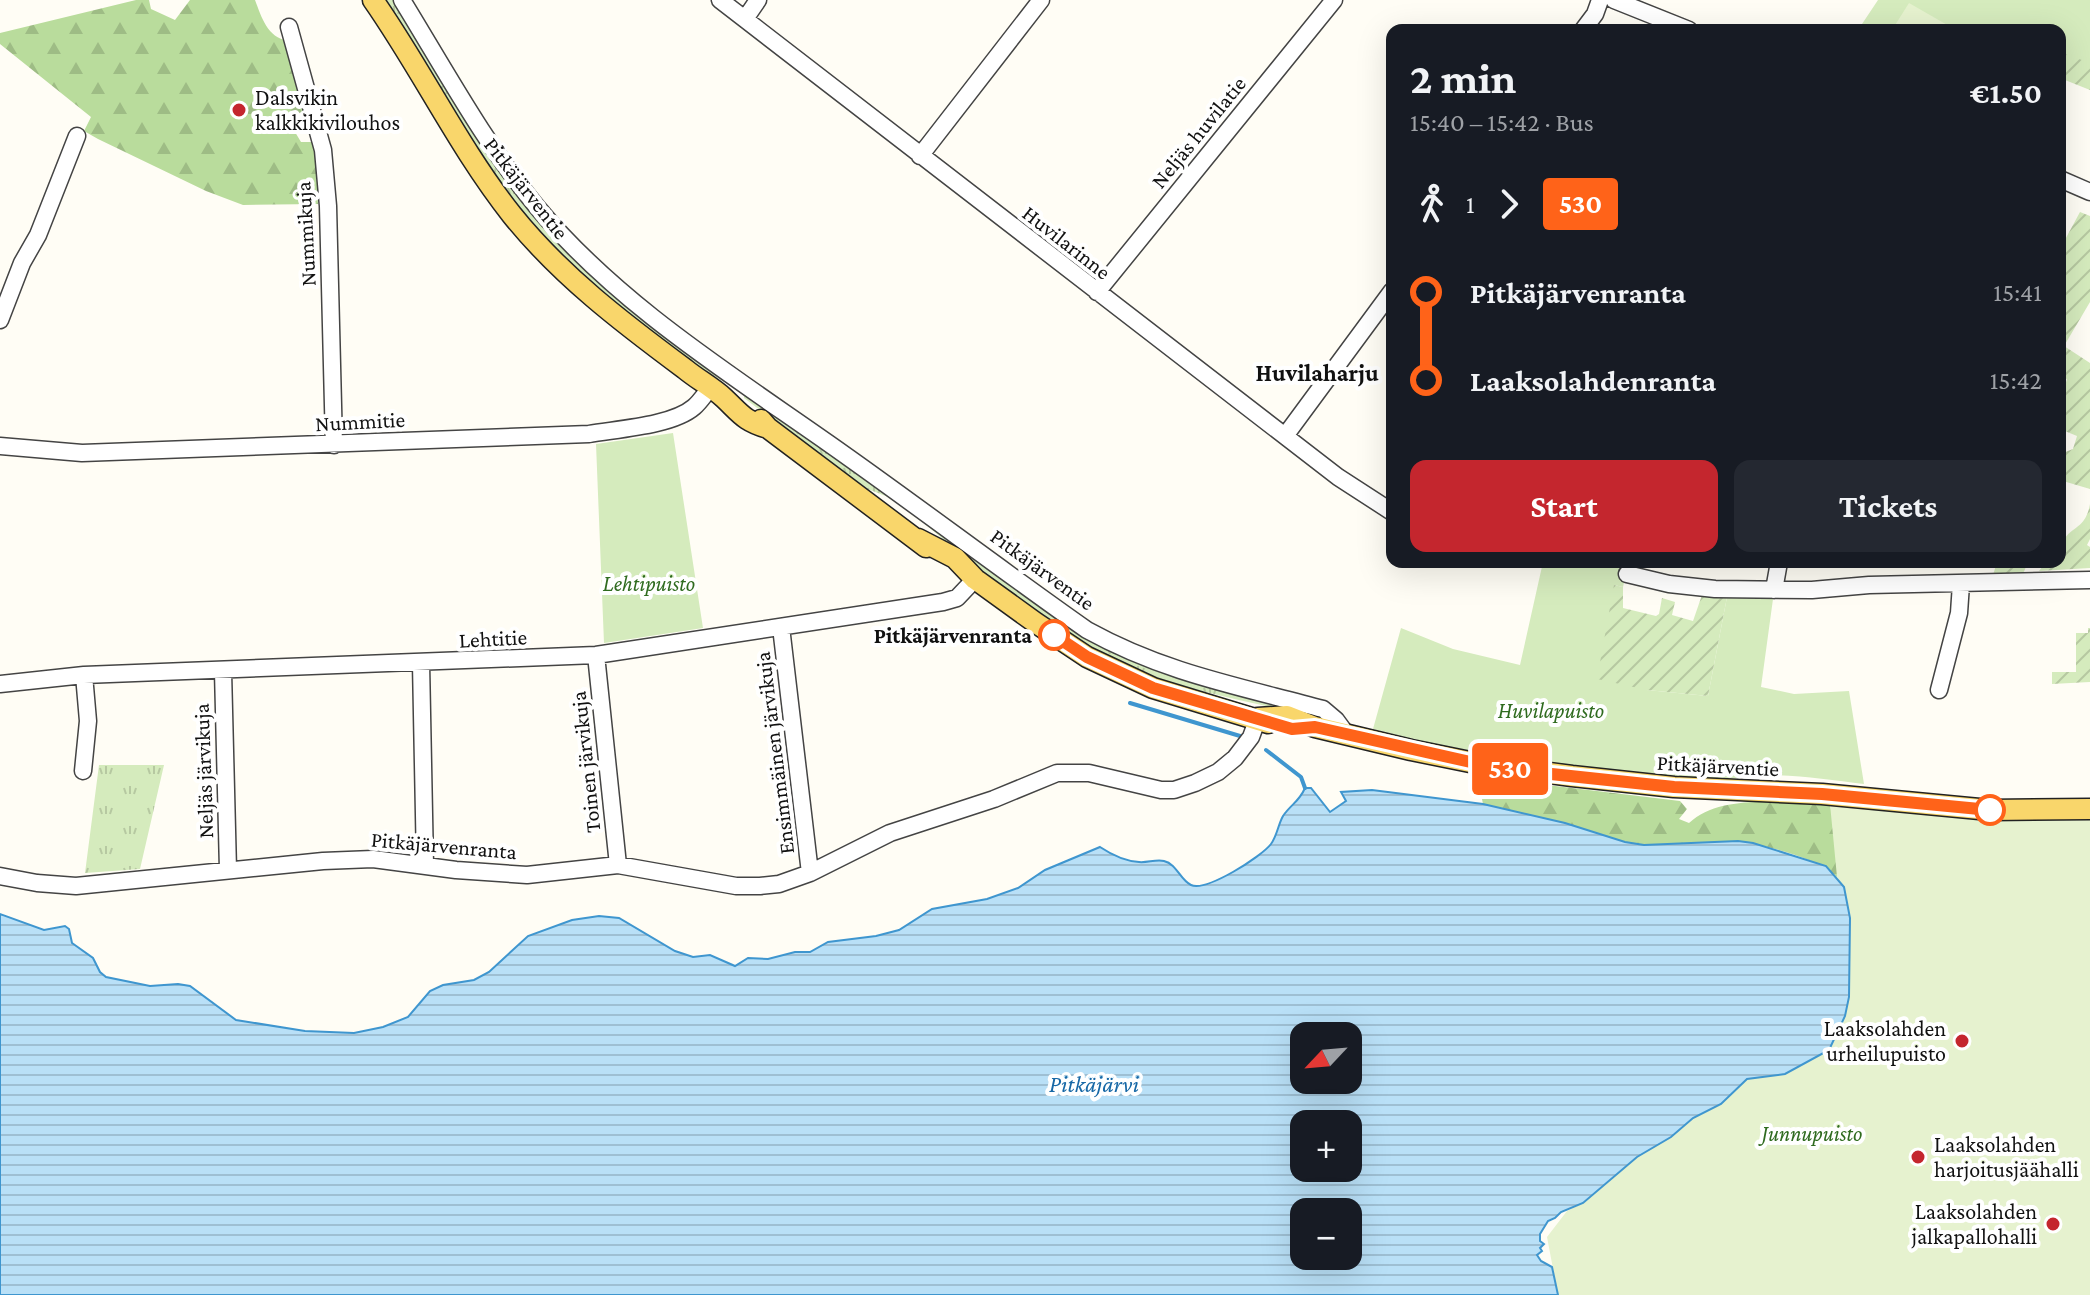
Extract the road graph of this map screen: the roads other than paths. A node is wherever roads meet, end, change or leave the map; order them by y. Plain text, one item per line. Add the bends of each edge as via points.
1 (373, 0) edge
2 (402, 0) edge
3 (720, 0) edge
4 (758, 0) edge
5 (1041, 0) edge
6 (1334, 0) edge
7 (1600, 0) edge
8 (1614, 0) edge
9 (745, 19) junction
10 (1588, 24) edge
11 (1674, 24) edge
12 (289, 27) dead end
13 (77, 136) dead end
14 (920, 156) junction
15 (2066, 182) edge
16 (2090, 192) edge
17 (1097, 292) junction
18 (1386, 299) edge
19 (0, 320) edge
20 (738, 379) junction
21 (717, 393) junction
22 (1285, 436) junction
23 (334, 445) junction
24 (0, 446) edge
25 (1386, 508) edge
26 (1778, 568) edge
27 (1627, 574) dead end
28 (975, 579) junction
29 (2090, 580) edge
30 (1961, 584) junction
31 (1774, 590) junction
32 (781, 627) junction
33 (596, 655) junction
34 (421, 663) junction
35 (223, 671) junction
36 (84, 675) junction
37 (0, 684) edge
38 (1939, 690) dead end
39 (1258, 718) junction
40 (1347, 735) junction
41 (83, 771) dead end
42 (2090, 809) edge
43 (425, 865) junction
44 (618, 865) junction
45 (228, 870) junction
46 (810, 873) junction
47 (0, 876) edge

1 - 21 main road, Pitkäjärventie via 513,215 577,284
2 - 20 street, Pitkäjärventie via 474,118 537,207 622,291
3 - 9 street, Huvilarinne
4 - 9 street
5 - 14 street
6 - 17 street, Neljäs huvilatie
7 - 10 street
8 - 11 street
9 - 14 street, Huvilarinne
12 - 23 street, Nummikuja via 323,150
13 - 19 street
14 - 17 street, Huvilarinne
15 - 16 street
17 - 22 street, Huvilarinne
18 - 22 street
20 - 21 street
20 - 40 street, Pitkäjärventie via 1087,630 1179,672 1323,709
21 - 23 street, Nummitie via 663,420 589,434
21 - 28 main road, Pitkäjärventie via 751,423 768,428 918,539 955,558
22 - 25 street, Huvilarinne
23 - 24 street, Nummitie via 82,453
26 - 31 street
27 - 31 street via 1669,584
28 - 32 street, Lehtitie via 957,598 943,602
28 - 39 main road, Pitkäjärventie via 1110,669 1153,688
29 - 30 street
30 - 31 street
30 - 38 street
32 - 33 street, Lehtitie
32 - 46 street, Ensimmäinen järvikuja
33 - 34 street, Lehtitie
33 - 44 street, Toinen järvikuja
34 - 35 street, Lehtitie
34 - 43 street
35 - 36 street, Lehtitie
35 - 45 street, Neljäs järvikuja
36 - 37 street, Lehtitie
36 - 41 street via 88,721
39 - 40 main road, Pitkäjärventie via 1275,726
39 - 46 street, Pitkäjärvenranta via 1235,758 1195,783 1161,790 1089,773 1057,773 890,833
40 - 42 main road, Pitkäjärventie via 1475,763 1674,787 1990,810
43 - 44 street, Pitkäjärvenranta via 527,875
43 - 45 street, Pitkäjärvenranta via 373,859
44 - 46 street, Pitkäjärvenranta via 736,886 779,884
45 - 47 street, Pitkäjärvenranta via 76,886

